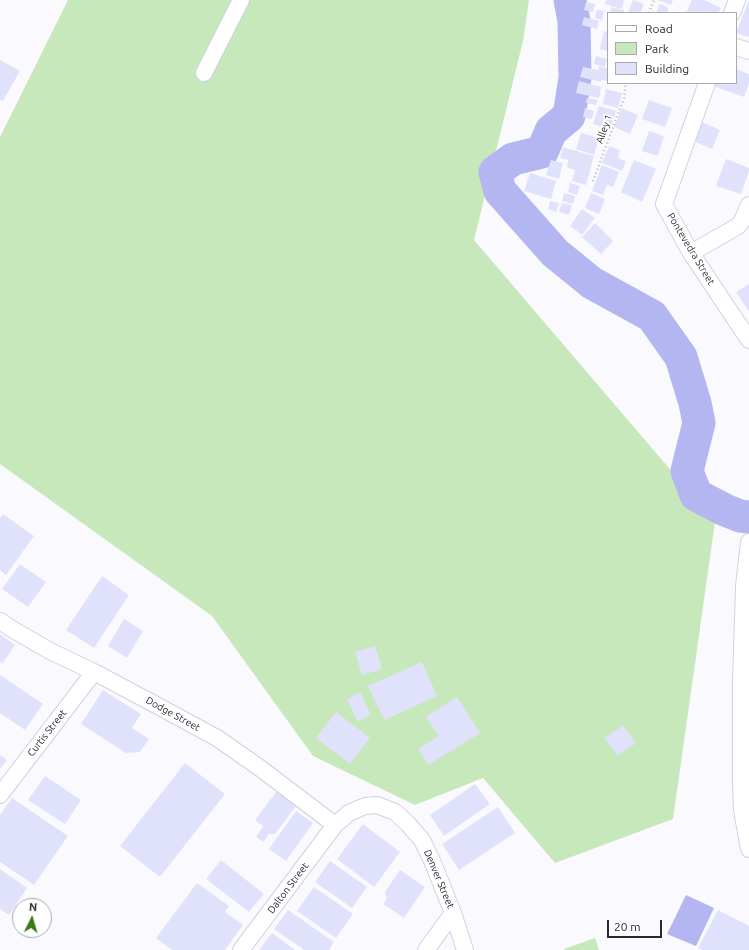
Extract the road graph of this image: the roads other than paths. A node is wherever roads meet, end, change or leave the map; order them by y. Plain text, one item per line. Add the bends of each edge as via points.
1 (241, 0) edge
2 (737, 0) edge
3 (732, 12) edge
4 (737, 47) edge
5 (749, 51) edge
6 (204, 73) dead end
7 (707, 84) edge
8 (749, 205) edge
9 (691, 253) junction
10 (749, 340) edge
11 (749, 542) edge
12 (747, 586) edge
13 (0, 621) edge
14 (94, 672) junction
15 (745, 681) edge
16 (745, 782) edge
17 (0, 795) edge
18 (335, 825) junction
19 (749, 849) edge
20 (453, 913) junction
21 (241, 950) edge
22 (426, 950) edge
23 (465, 950) edge

1 - 6 street
2 - 3 street
4 - 5 street
7 - 9 street, Pontevedra Street via 664,204
8 - 9 street via 738,226
9 - 10 street, Pontevedra Street
11 - 12 street
12 - 15 street
13 - 14 street, Dodge Street
14 - 17 street, Curtis Street
14 - 18 street, Dodge Street via 217,738
15 - 16 street
16 - 19 street via 742,810
18 - 20 street, Denver Street via 349,813 365,806 377,806 395,812 422,840
18 - 21 street, Dalton Street
20 - 22 street
20 - 23 street, Denver Street

